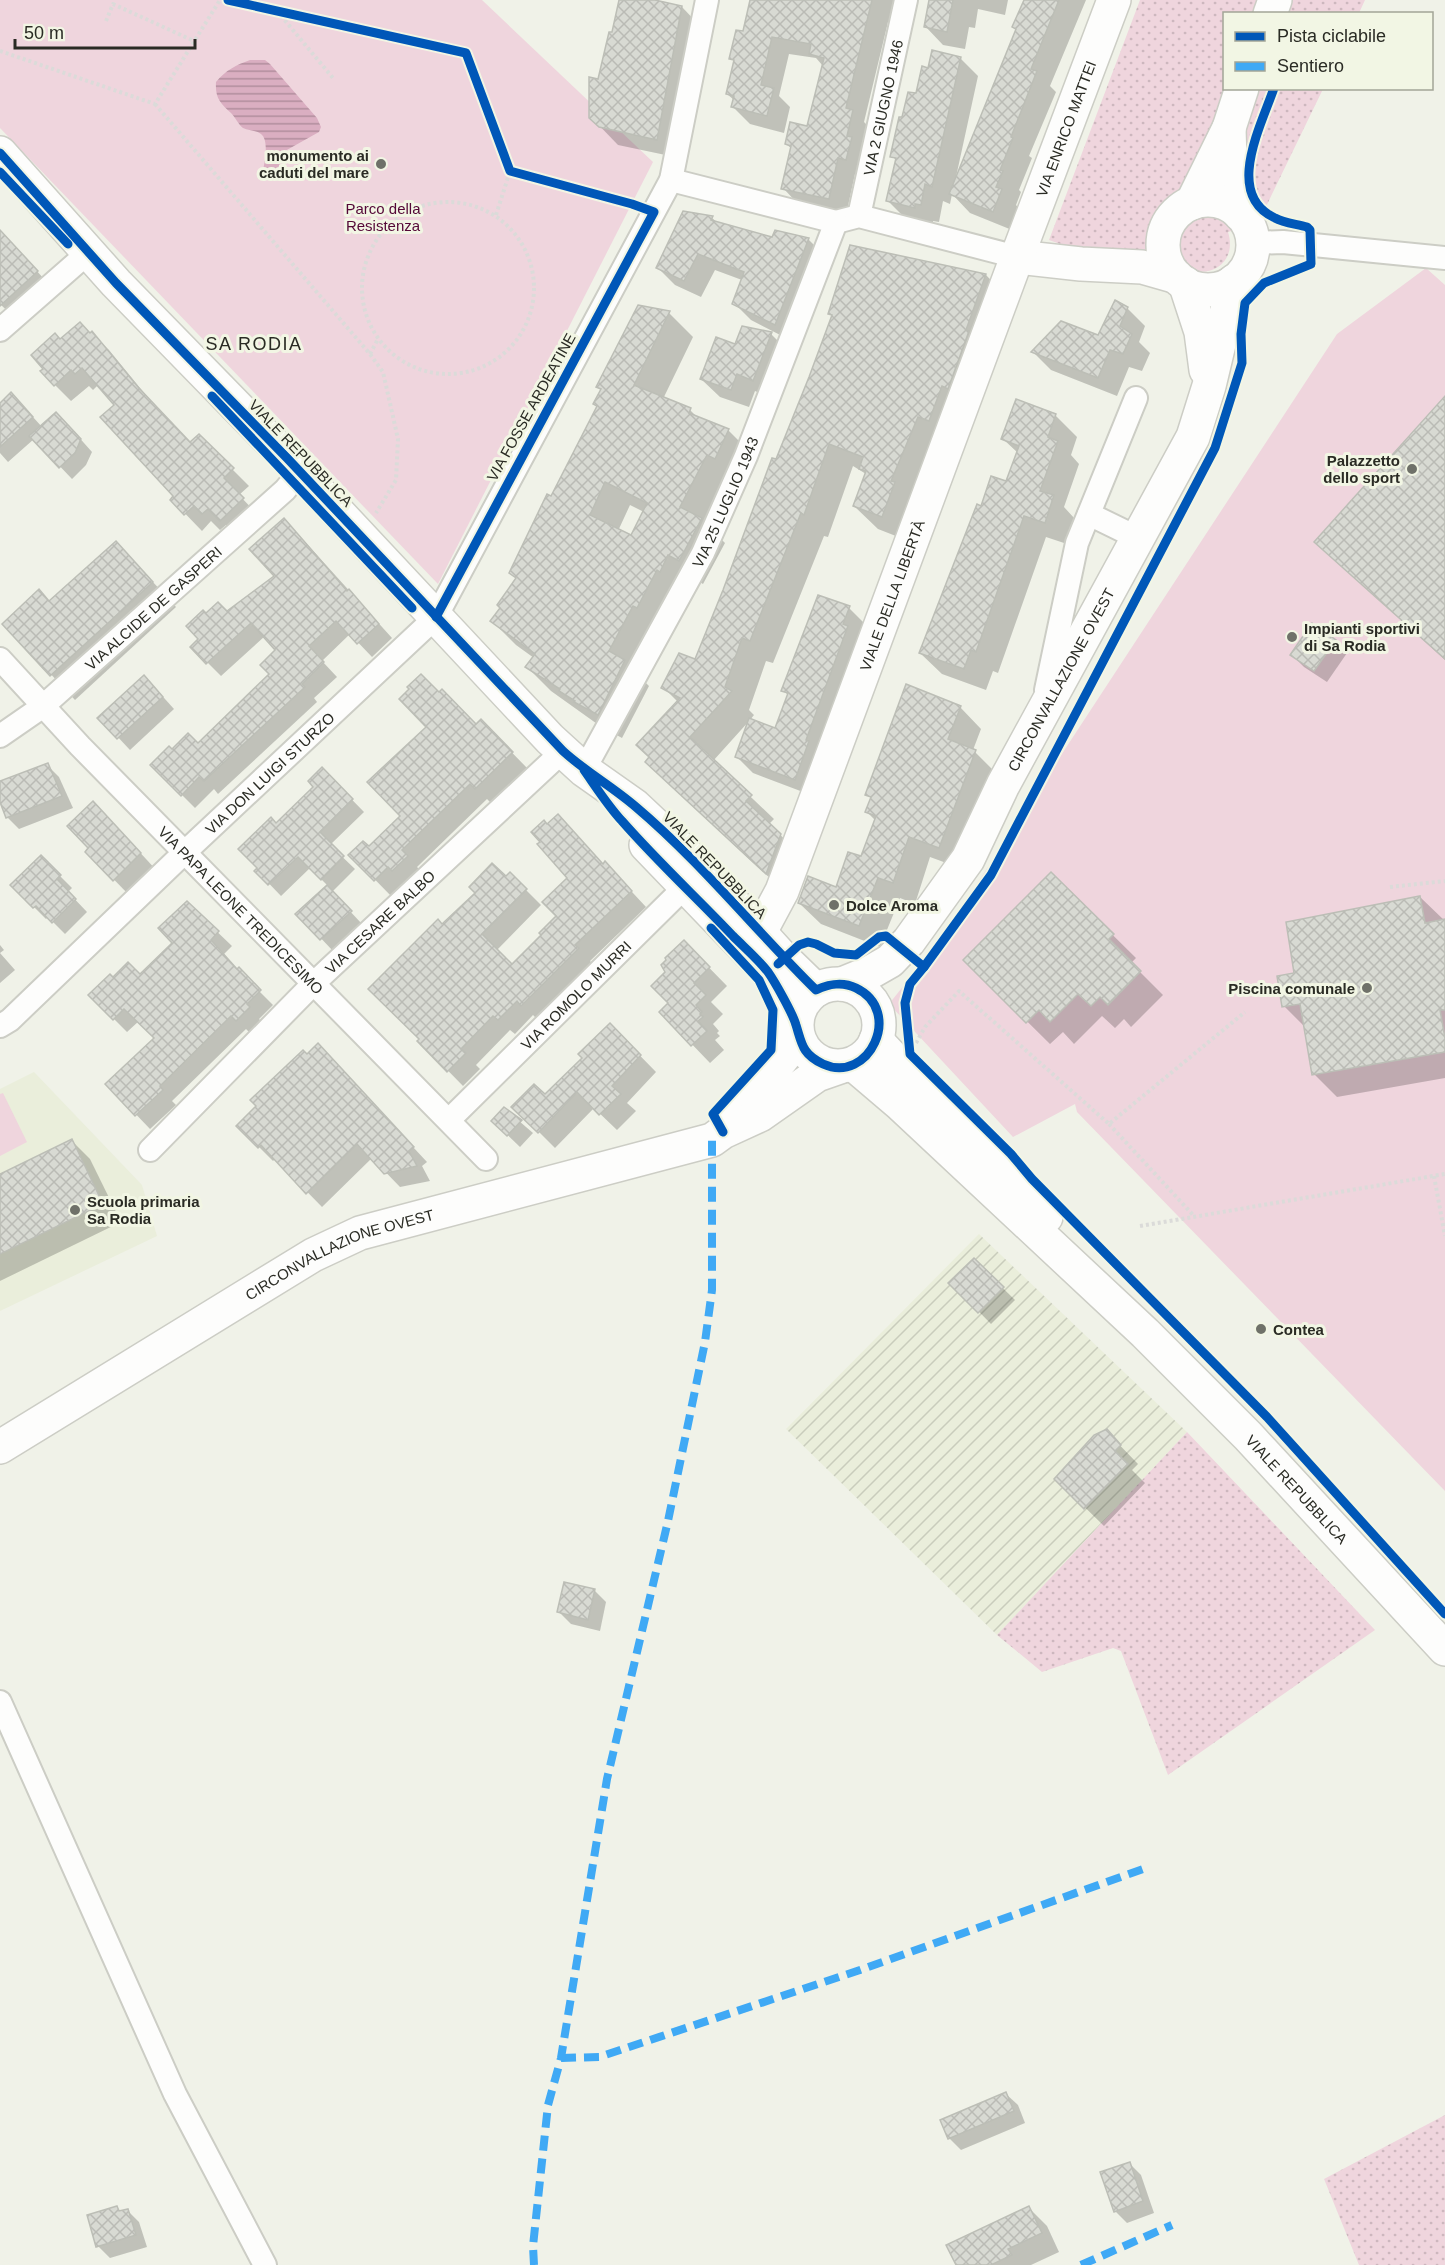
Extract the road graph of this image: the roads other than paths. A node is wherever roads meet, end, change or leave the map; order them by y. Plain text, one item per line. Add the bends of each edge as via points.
1 (707, 0) edge
2 (906, 0) edge
3 (1114, 0) edge
4 (1241, 90) edge
5 (1229, 128) junction
6 (0, 153) edge
7 (671, 180) junction
8 (1192, 203) junction
9 (859, 216) junction
10 (836, 222) junction
11 (1247, 228) junction
12 (1165, 231) junction
13 (89, 252) junction
14 (1017, 257) junction
15 (1445, 258) edge
16 (1081, 264) junction
17 (1181, 280) junction
18 (1234, 281) junction
19 (0, 330) edge
20 (1209, 386) junction
21 (1136, 398) dead end
22 (299, 473) junction
23 (1089, 514) junction
24 (1138, 538) junction
25 (436, 617) junction
26 (0, 659) edge
27 (42, 707) junction
28 (1040, 718) junction
29 (0, 736) edge
30 (574, 761) junction
31 (184, 852) junction
32 (694, 878) junction
33 (760, 932) junction
34 (890, 961) junction
35 (314, 984) junction
36 (829, 987) junction
37 (796, 1024) junction
38 (0, 1026) edge
39 (898, 1040) junction
40 (847, 1066) junction
41 (449, 1120) junction
42 (718, 1136) junction
43 (150, 1150) dead end
44 (486, 1159) dead end
45 (1145, 1333) junction
46 (0, 1447) edge
47 (1445, 1648) edge
48 (0, 1702) edge
49 (265, 2265) edge

1 - 7 street, VIA FOSSE ARDEATINE
2 - 9 street, VIA 2 GIUGNO 1946
3 - 14 street, VIA ENRICO MATTEI
4 - 5 street
5 - 8 street
5 - 11 street via 1230,160
6 - 13 street, VIALE REPUBBLICA
7 - 10 street
7 - 25 street, VIA FOSSE ARDEATINE
8 - 11 street via 1222,202
8 - 12 street via 1175,214
9 - 10 street
9 - 14 street
10 - 30 street, VIA 25 LUGLIO 1943 via 746,456 703,553
11 - 15 street via 1283,242
11 - 18 street via 1248,264
12 - 16 street via 1134,248
12 - 17 street via 1163,251 1170,270
13 - 19 street
13 - 22 street, VIALE REPUBBLICA
14 - 16 street
14 - 33 street, VIALE DELLA LIBERTÀ via 782,891
16 - 17 street via 1142,267
17 - 18 street via 1194,287 1214,289
17 - 20 street, CIRCONVALLAZIONE OVEST via 1201,332
18 - 20 street, CIRCONVALLAZIONE OVEST
20 - 24 street, CIRCONVALLAZIONE OVEST via 1193,437
21 - 23 street
22 - 25 street, VIALE REPUBBLICA
22 - 27 street, VIA ALCIDE DE GASPERI via 285,490
23 - 24 street
23 - 28 street via 1077,543
24 - 28 street, CIRCONVALLAZIONE OVEST
25 - 30 street, VIALE REPUBBLICA
25 - 31 street, VIA DON LUIGI STURZO
26 - 27 street, VIA PAPA LEONE TREDICESIMO
27 - 29 street, VIA ALCIDE DE GASPERI
27 - 31 street, VIA PAPA LEONE TREDICESIMO
28 - 34 street, CIRCONVALLAZIONE OVEST via 968,859
30 - 32 street, VIALE REPUBBLICA via 635,806
30 - 35 street, VIA CESARE BALBO
31 - 35 street, VIA PAPA LEONE TREDICESIMO
31 - 38 street, VIA DON LUIGI STURZO
32 - 33 street, VIALE REPUBBLICA
32 - 37 street, VIALE REPUBBLICA via 769,974
32 - 41 street, VIA ROMOLO MURRI
33 - 36 street, VIALE REPUBBLICA
34 - 36 street, CIRCONVALLAZIONE OVEST via 869,974
34 - 39 street
35 - 41 street, VIA PAPA LEONE TREDICESIMO
35 - 43 street, VIA CESARE BALBO
36 - 37 street via 806,998
36 - 39 street via 856,987 875,1006
37 - 40 street via 804,1050 814,1059 826,1066
37 - 42 street via 789,1050
39 - 40 street
39 - 45 street, VIALE REPUBBLICA via 891,1057 921,1081 1014,1180
40 - 42 street, CIRCONVALLAZIONE OVEST via 817,1074 760,1115
40 - 45 street, VIALE REPUBBLICA via 900,1104
41 - 44 street, VIA PAPA LEONE TREDICESIMO
42 - 46 street, CIRCONVALLAZIONE OVEST via 360,1233 313,1255
45 - 47 street, VIALE REPUBBLICA via 1248,1436
48 - 49 street via 175,2094

